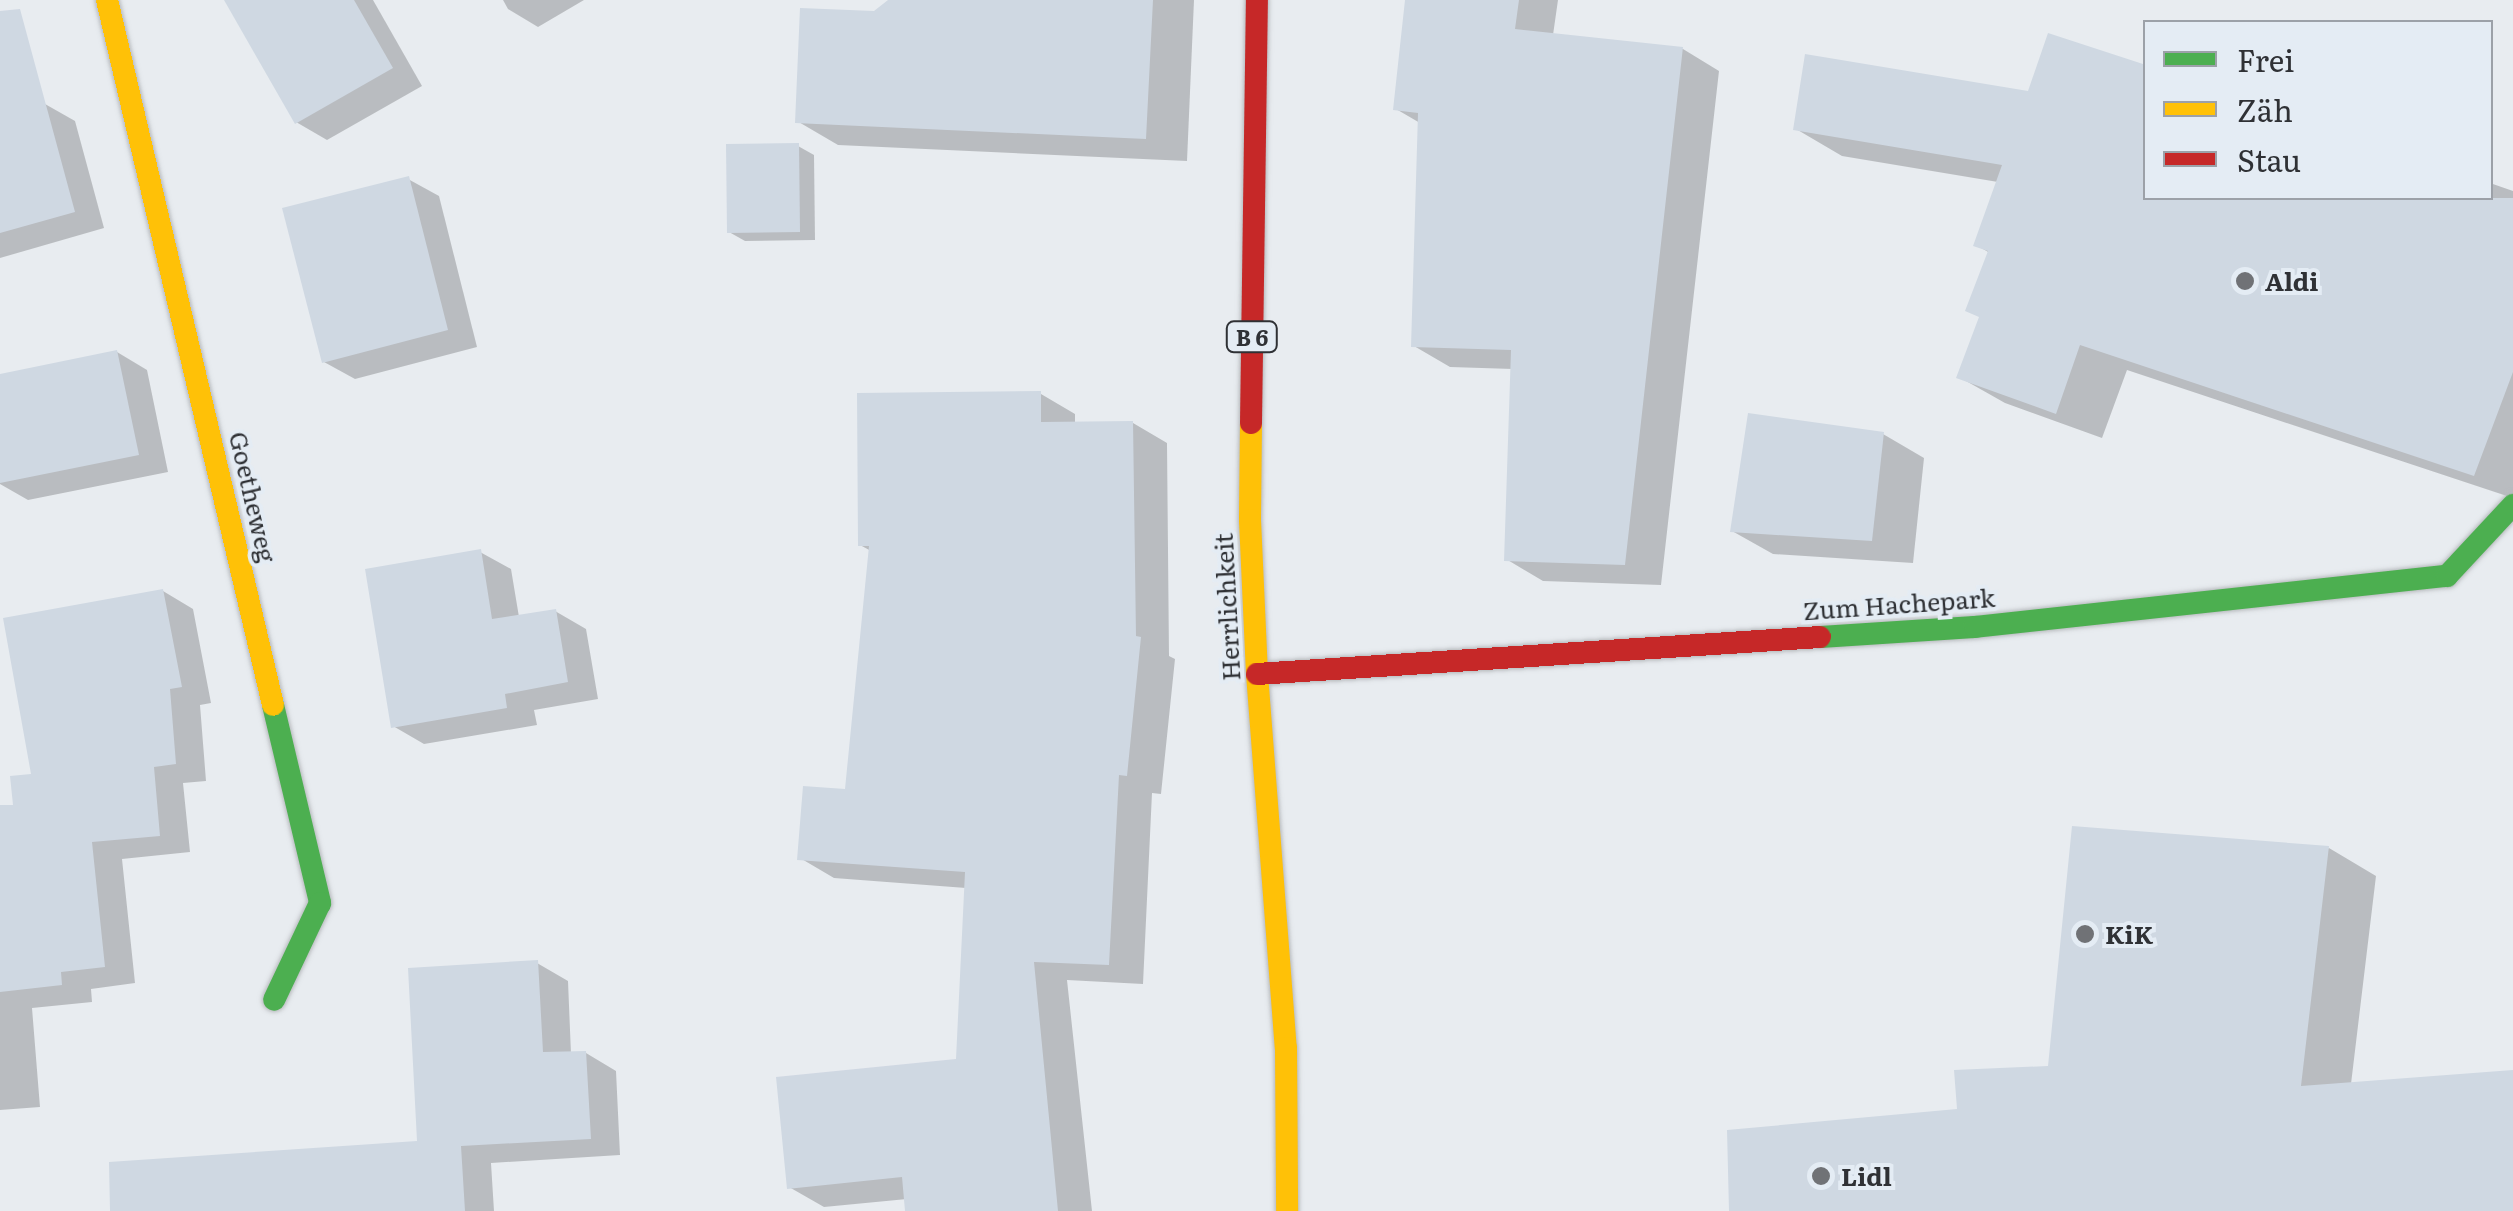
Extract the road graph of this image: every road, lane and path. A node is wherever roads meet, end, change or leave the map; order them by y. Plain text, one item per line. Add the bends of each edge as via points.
1 (107, 0) edge
2 (1257, 0) edge
3 (2513, 505) edge
4 (1257, 674) junction
5 (274, 1000) dead end
6 (1287, 1211) edge

1 - 5 street, Goetheweg via 320,904
2 - 4 street, Herrlichkeit / B 6 via 1250,502
3 - 4 street, Zum Hachepark via 2447,576 1975,627
4 - 6 street, Herrlichkeit / B 6 via 1286,1048

